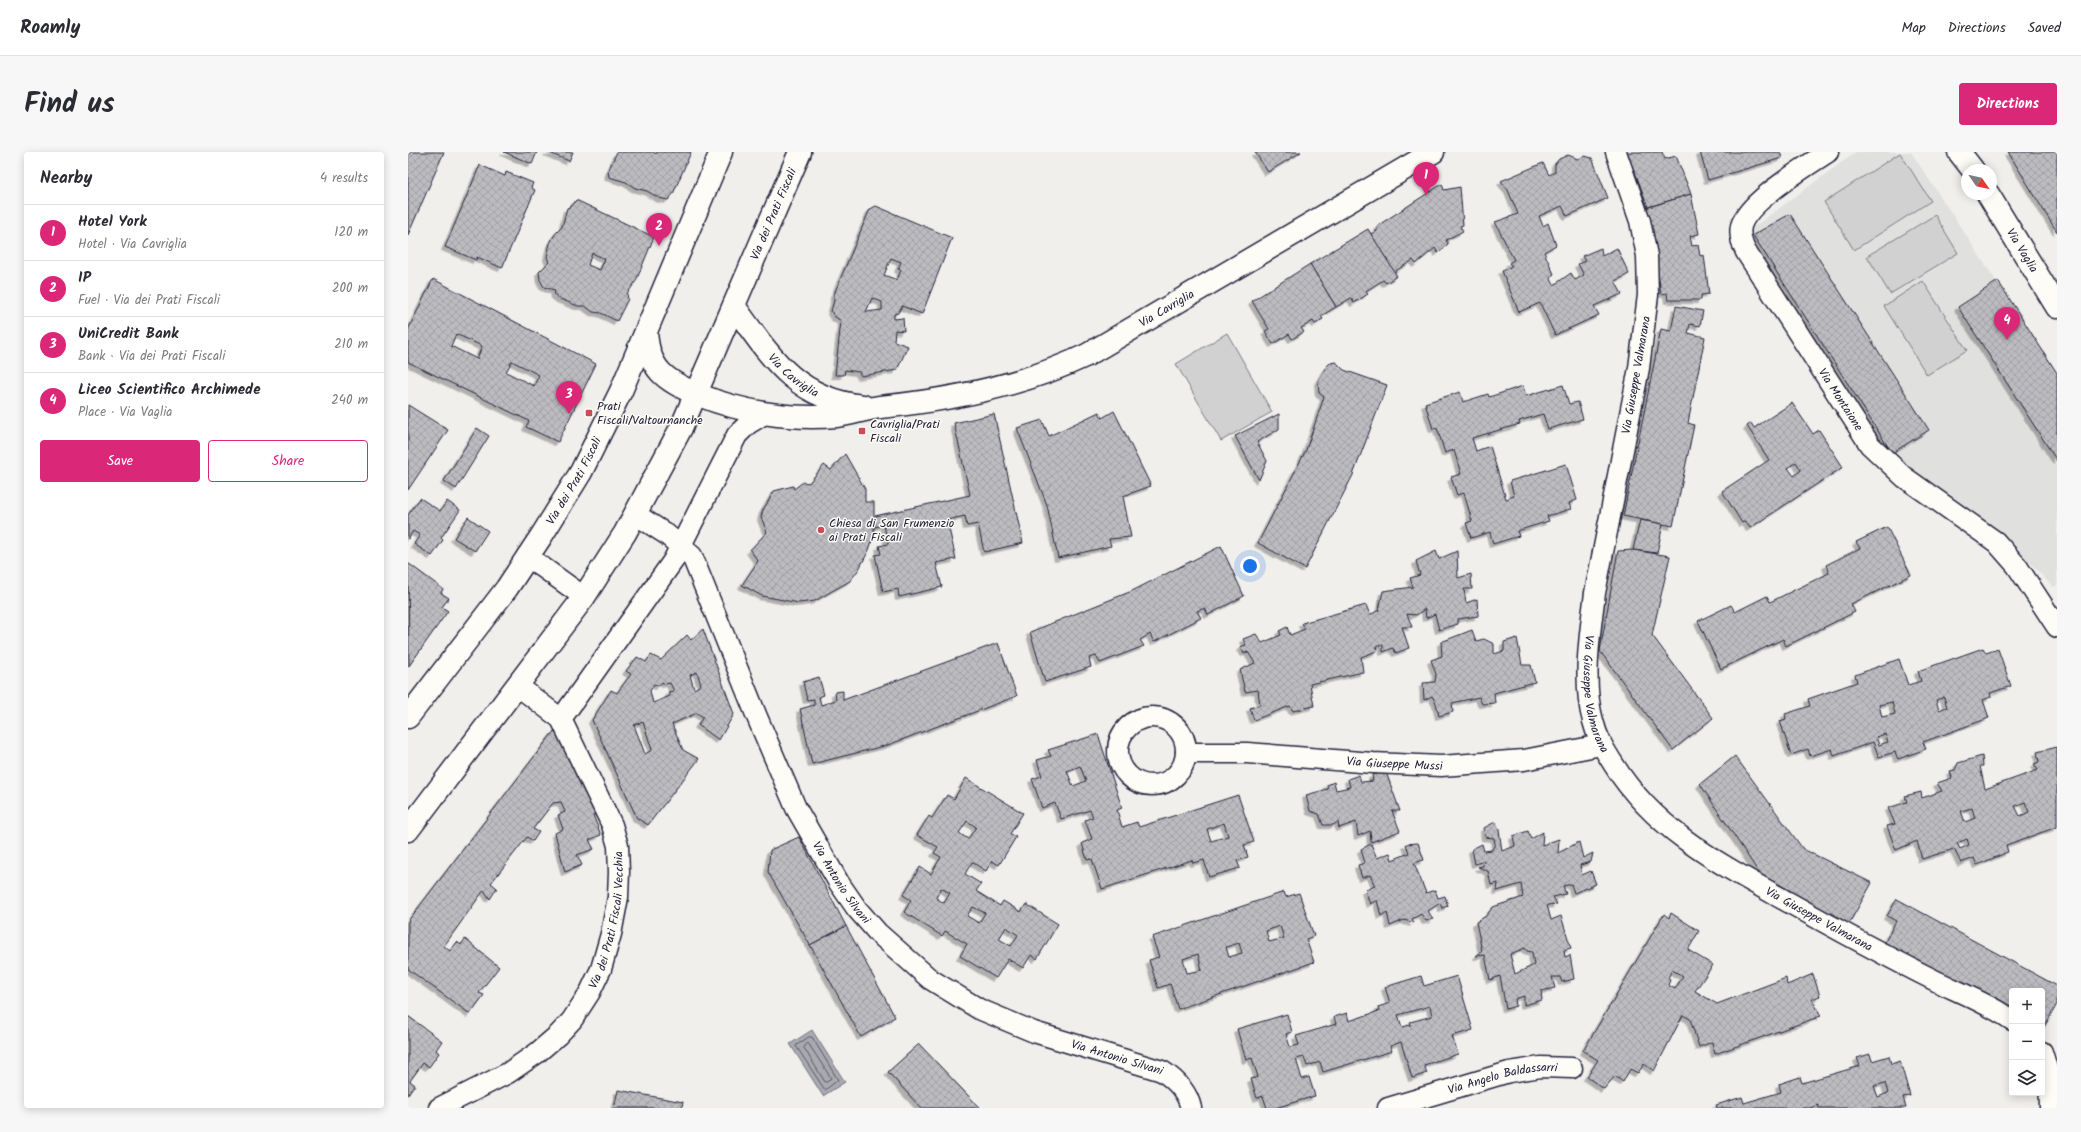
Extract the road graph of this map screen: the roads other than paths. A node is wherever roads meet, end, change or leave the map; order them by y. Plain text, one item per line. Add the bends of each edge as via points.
1 (721, 152) edge
2 (800, 152) edge
3 (1433, 152) edge
4 (1616, 152) edge
5 (1828, 152) edge
6 (1959, 152) edge
7 (1968, 164) edge
8 (1992, 200) edge
9 (734, 306) junction
10 (2057, 307) edge
11 (646, 331) junction
12 (696, 394) junction
13 (878, 408) junction
14 (766, 413) junction
15 (635, 514) junction
16 (682, 546) junction
17 (527, 556) junction
18 (584, 597) junction
19 (2057, 627) edge
20 (518, 686) junction
21 (408, 717) edge
22 (561, 719) junction
23 (1601, 745) junction
24 (1186, 753) dead end
25 (408, 830) edge
26 (2009, 1018) edge
27 (2045, 1060) edge
28 (1572, 1068) dead end
29 (439, 1108) edge
30 (1191, 1108) edge
31 (1388, 1108) edge
32 (2050, 1108) edge

1 - 11 main road, Via dei Prati Fiscali
2 - 9 main road, Via dei Prati Fiscali
3 - 13 main road, Via Cavriglia via 1074,362 992,389 947,399
4 - 23 street, Via Giuseppe Valmarana via 1640,221 1647,256 1648,295 1639,368 1595,593 1590,631 1590,706
5 - 19 street, Via Montaione via 1767,194 1749,212 1742,222 1740,232 1746,252 1870,444 1904,477 2000,545
6 - 7 main road
8 - 10 main road, Via Vaglia
9 - 12 main road
9 - 13 main road, Via Cavriglia via 768,355 799,383 829,399
11 - 12 main road, Via Cavriglia via 648,351 654,366 668,379
11 - 17 main road, Via dei Prati Fiscali via 592,452 570,491
12 - 14 main road, Via Cavriglia via 720,404
12 - 15 main road via 682,428
13 - 14 main road, Via Cavriglia via 835,416
14 - 16 street via 748,424 737,435
15 - 16 street, Via Antonio Silvani
15 - 18 main road
16 - 22 street
16 - 30 street, Via Antonio Silvani via 692,556 757,717 804,823 857,909 878,932 930,978 979,1008 1034,1032 1162,1071 1184,1091
17 - 18 street
17 - 21 main road, Via dei Prati Fiscali via 468,641
18 - 20 main road
20 - 22 street, Via dei Prati Fiscali Vecchia
20 - 25 main road
22 - 29 street, Via dei Prati Fiscali Vecchia via 612,825 618,846 619,885 606,952 590,992 558,1035 508,1073
23 - 24 street, Via Giuseppe Mussi via 1524,760 1448,766 1247,753
23 - 26 street, Via Giuseppe Valmarana via 1636,797 1659,820 1710,858 1867,946
27 - 32 street via 2050,1075
28 - 31 street, Via Angelo Baldassarri via 1541,1067 1509,1072

